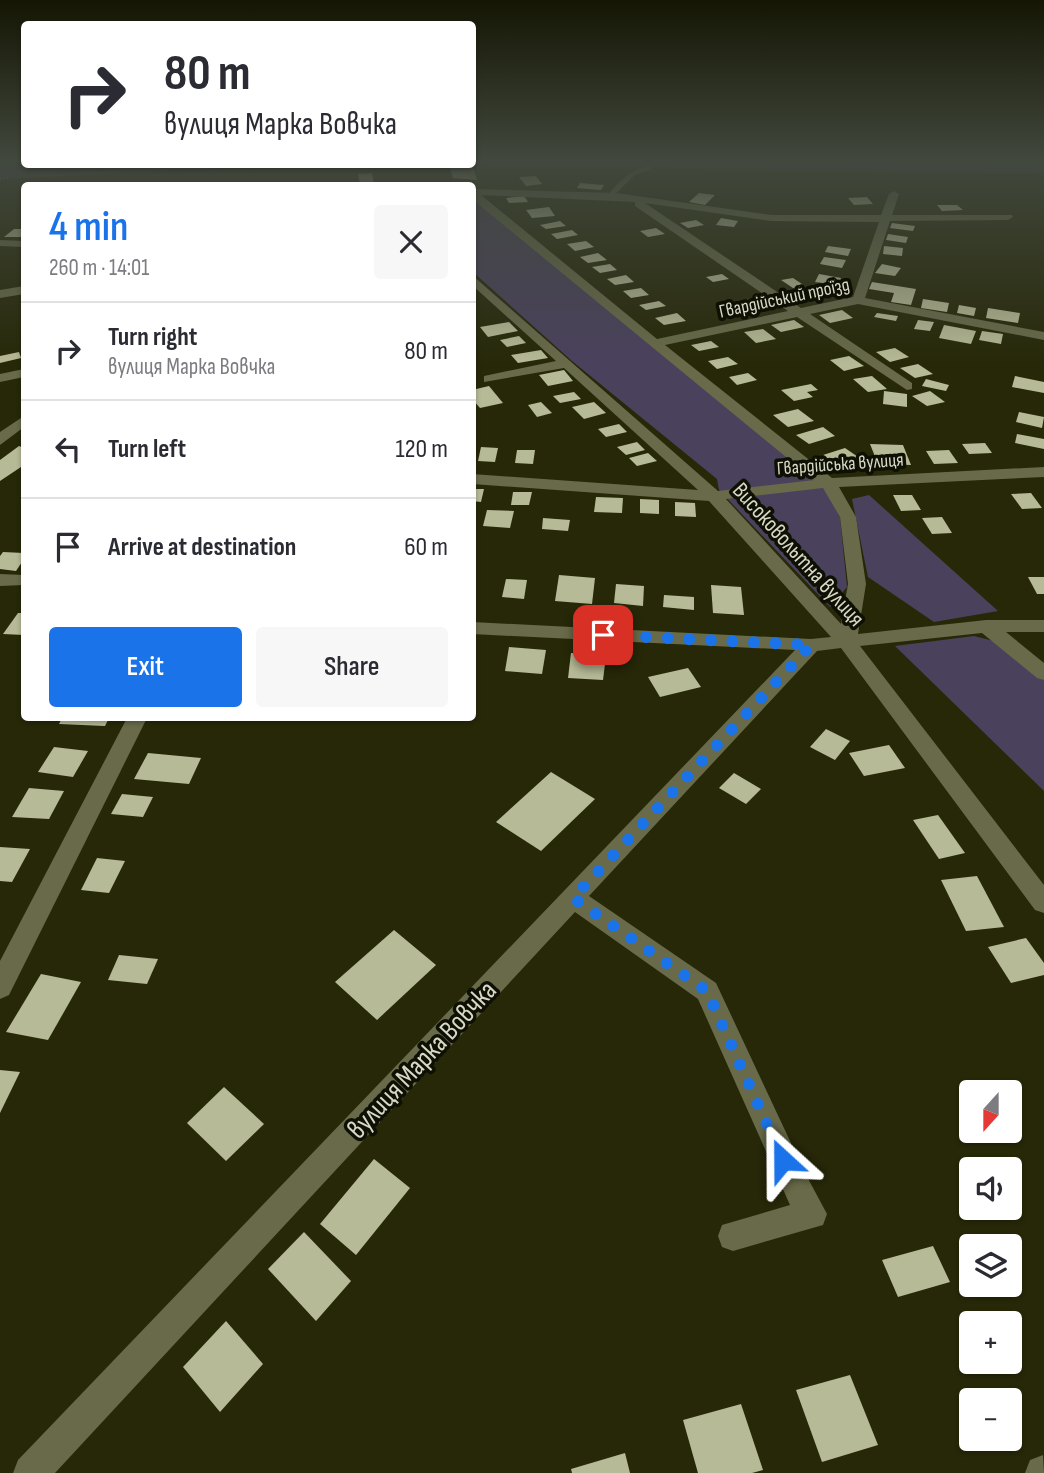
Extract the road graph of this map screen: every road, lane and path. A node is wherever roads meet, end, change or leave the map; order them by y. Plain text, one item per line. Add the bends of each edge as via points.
1 (517, 228) edge
2 (675, 228) edge
3 (884, 228) edge
4 (0, 243) edge
5 (21, 244) edge
6 (476, 282) edge
7 (21, 290) edge
8 (0, 294) edge
9 (858, 300) junction
10 (802, 313) junction
11 (1044, 336) edge
12 (656, 343) junction
13 (567, 363) junction
14 (21, 374) edge
15 (0, 378) edge
16 (489, 379) dead end
17 (907, 386) dead end
18 (21, 422) edge
19 (0, 440) edge
20 (1044, 472) edge
21 (476, 479) edge
22 (828, 483) junction
23 (714, 496) junction
24 (0, 580) edge
25 (21, 580) edge
26 (1044, 625) edge
27 (986, 626) junction
28 (476, 628) edge
29 (847, 642) junction
30 (811, 645) junction
31 (1044, 673) edge
32 (135, 721) edge
33 (573, 898) junction
34 (1044, 903) edge
35 (0, 987) edge
36 (733, 1236) dead end
37 (32, 1473) edge

1 - 12 street
2 - 10 street
3 - 9 street
4 - 5 street
6 - 13 street, Високовольтна вулиця
7 - 8 street
9 - 10 street, Гвардійський проїзд
9 - 11 street, Гвардійський проїзд
10 - 12 street, Гвардійський проїзд
10 - 17 street
12 - 22 street
13 - 16 street
13 - 23 street, Високовольтна вулиця
14 - 15 street
18 - 19 street
20 - 22 street, Гвардійська вулиця
21 - 23 street, Гвардійська вулиця
22 - 23 street, Гвардійська вулиця
22 - 29 street via 848,517 857,584
23 - 29 street, Високовольтна вулиця
24 - 25 street
26 - 27 street
27 - 29 street
27 - 31 street
28 - 30 street
29 - 30 street
29 - 34 street, Високовольтна вулиця
30 - 33 street, вулиця Марка Вовчка
32 - 35 street
33 - 36 street via 707,991 794,1184 812,1214
33 - 37 street, вулиця Марка Вовчка

